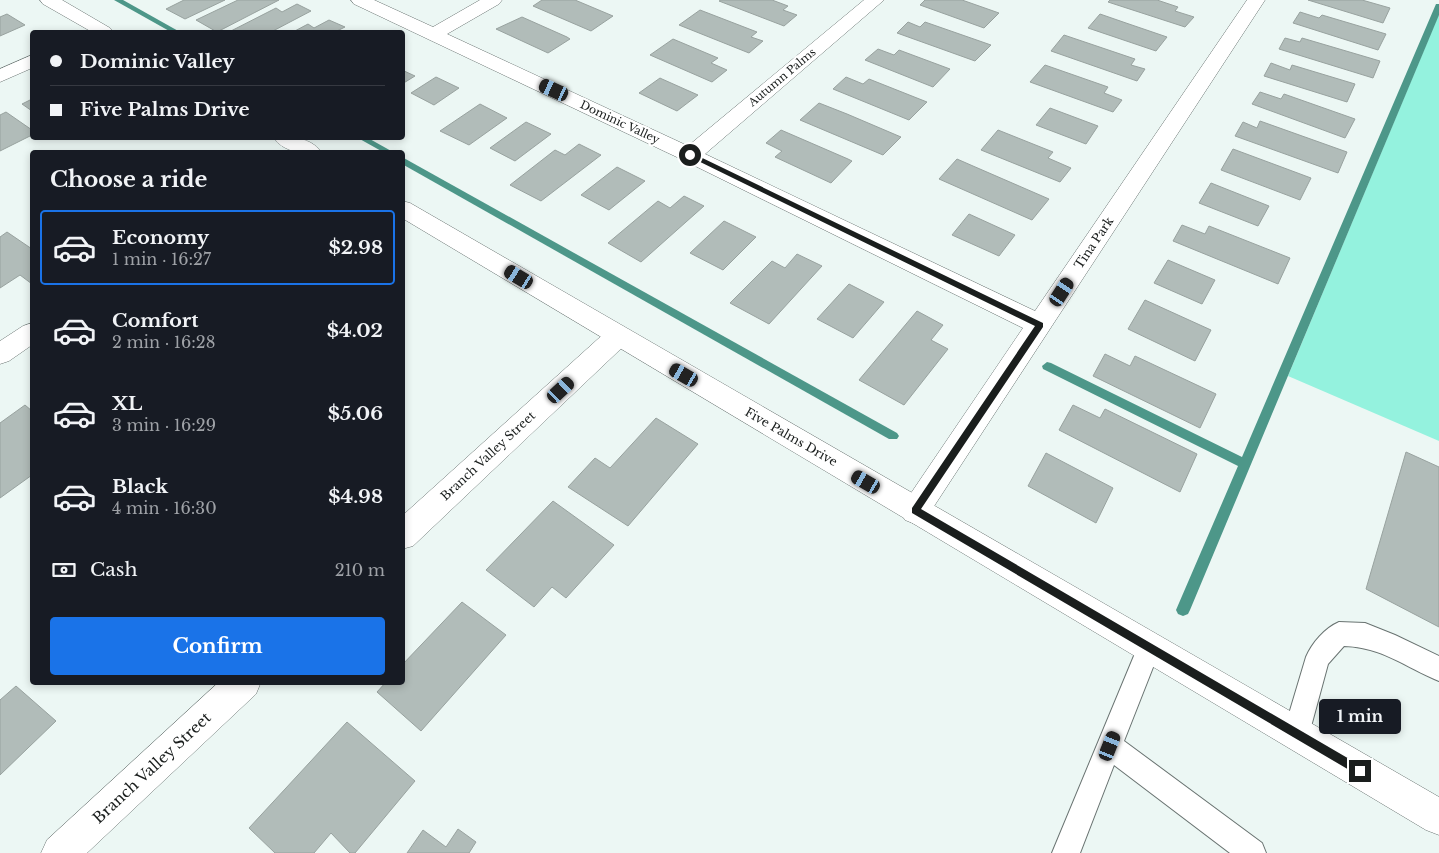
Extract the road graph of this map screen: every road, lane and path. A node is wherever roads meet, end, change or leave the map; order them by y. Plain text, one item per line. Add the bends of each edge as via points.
1 (49, 0) edge
2 (360, 0) edge
3 (493, 0) edge
4 (875, 0) edge
5 (1256, 0) edge
6 (96, 30) edge
7 (434, 34) junction
8 (30, 62) edge
9 (0, 76) edge
10 (288, 140) edge
11 (306, 150) edge
12 (690, 155) junction
13 (405, 210) edge
14 (1040, 325) junction
15 (30, 334) edge
16 (618, 336) junction
17 (0, 354) edge
18 (916, 511) junction
19 (405, 533) edge
20 (1149, 647) junction
21 (1439, 669) edge
22 (241, 685) edge
23 (1296, 734) junction
24 (1110, 746) junction
25 (1439, 817) edge
26 (60, 853) edge
27 (1066, 853) edge
28 (1252, 853) edge

1 - 6 street
2 - 7 street, Dominic Valley
3 - 7 street
4 - 12 street, Autumn Palms
5 - 14 street, Tina Park
7 - 12 street, Dominic Valley
8 - 9 street
10 - 11 street
12 - 14 street, Dominic Valley
13 - 16 street, Five Palms Drive
14 - 18 street, Tina Park
15 - 17 street
16 - 18 street, Five Palms Drive
16 - 19 street, Branch Valley Street
18 - 20 street, Five Palms Drive
20 - 23 street, Five Palms Drive
20 - 24 lane
21 - 23 lane via 1365,635 1338,634 1318,657
22 - 26 street, Branch Valley Street
23 - 25 street, Five Palms Drive
24 - 27 lane
24 - 28 lane

